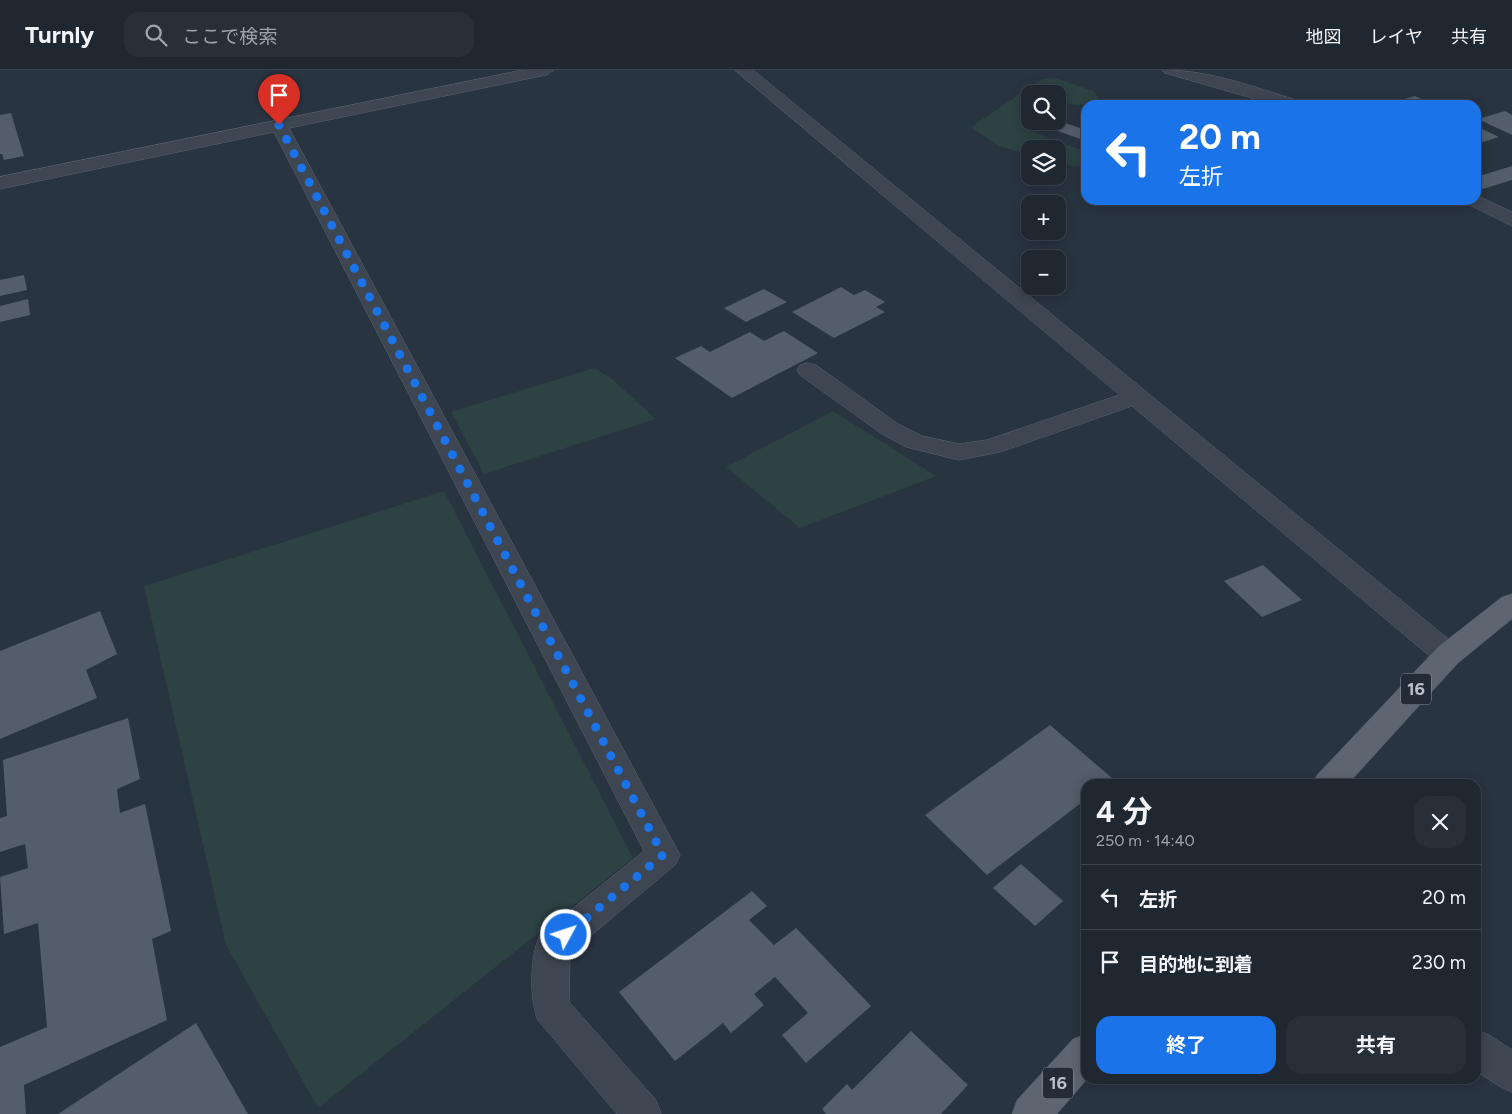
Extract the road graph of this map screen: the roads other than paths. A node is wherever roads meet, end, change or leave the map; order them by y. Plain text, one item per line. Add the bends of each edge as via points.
1 (546, 70) edge
2 (743, 70) edge
3 (1171, 70) edge
4 (1277, 100) edge
5 (279, 125) junction
6 (0, 183) edge
7 (1481, 203) edge
8 (1512, 220) edge
9 (808, 370) dead end
10 (1138, 396) junction
11 (1512, 604) edge
12 (1448, 655) junction
13 (1333, 779) edge
14 (1481, 1051) edge
15 (1081, 1058) edge
16 (1512, 1073) edge
17 (642, 1114) edge
18 (1031, 1114) edge

1 - 5 street
2 - 10 street
3 - 4 street
5 - 6 street
5 - 17 street via 663,855 552,946 551,1008
7 - 8 street
9 - 10 street via 890,429 915,442 958,452 991,447
10 - 12 street
11 - 12 main road, 16
12 - 13 main road, 16
14 - 16 street
15 - 18 main road, 16

